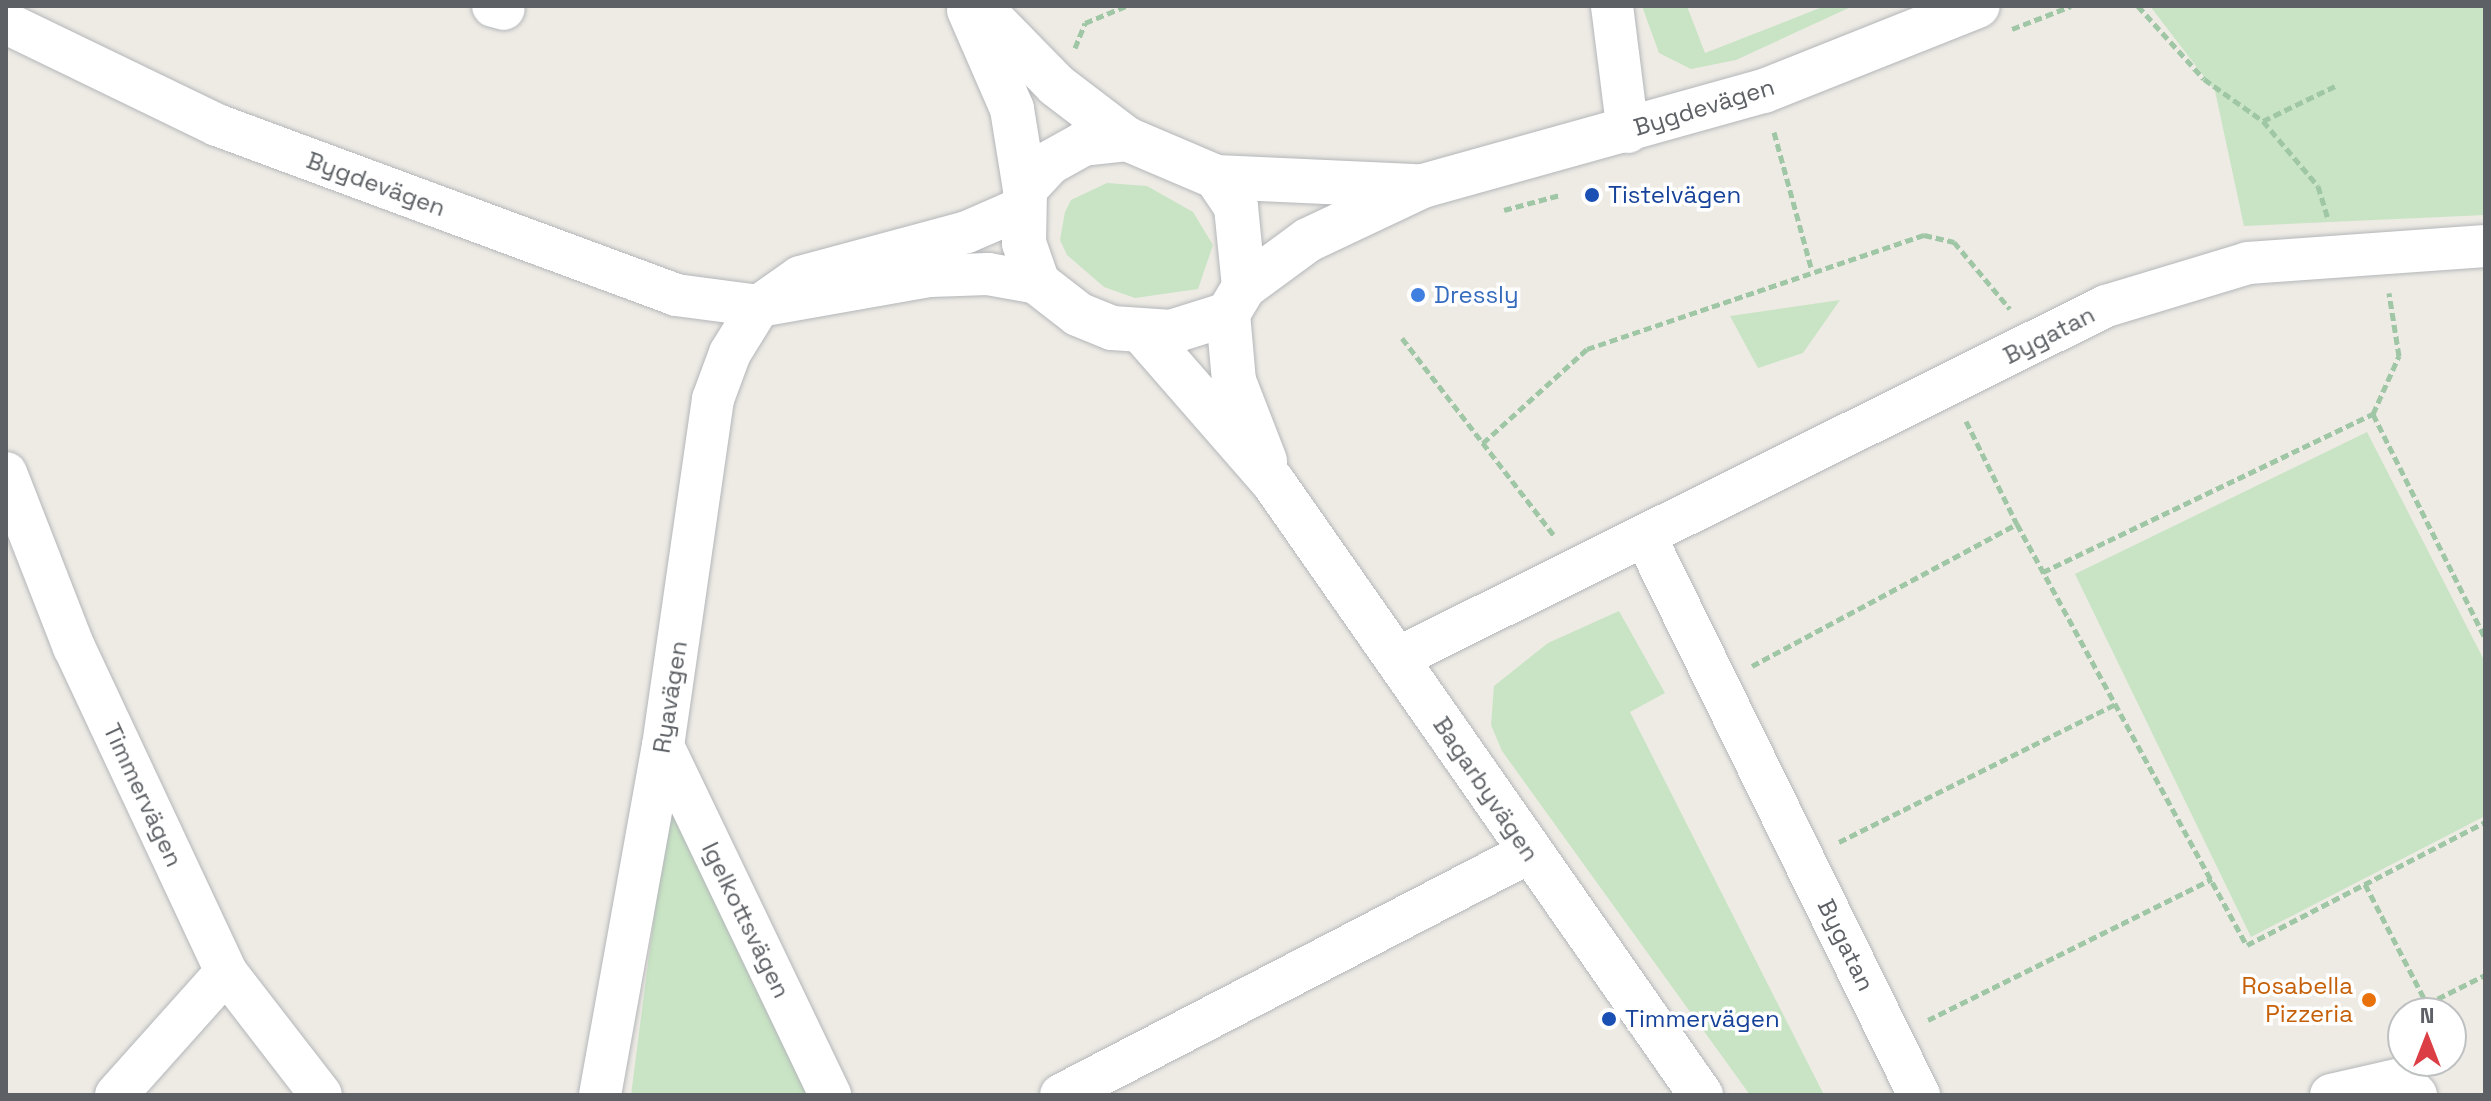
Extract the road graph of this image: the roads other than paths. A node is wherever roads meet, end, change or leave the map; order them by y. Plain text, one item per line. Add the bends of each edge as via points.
1 (967, 6) edge
2 (979, 6) edge
3 (1612, 6) edge
4 (1978, 6) edge
5 (6, 23) edge
6 (1628, 132) junction
7 (1127, 139) junction
8 (1216, 177) junction
9 (1423, 186) junction
10 (1023, 199) junction
11 (2485, 246) edge
12 (1038, 283) junction
13 (1236, 301) junction
14 (759, 306) junction
15 (1143, 333) junction
16 (6, 473) edge
17 (1273, 482) junction
18 (1645, 536) junction
19 (1398, 658) junction
20 (663, 746) junction
21 (1528, 853) junction
22 (226, 972) junction
23 (116, 1095) edge
24 (321, 1095) edge
25 (600, 1095) edge
26 (830, 1095) edge
27 (1061, 1095) edge
28 (1701, 1095) edge
29 (1919, 1095) edge
30 (2331, 1095) edge
31 (2416, 1095) edge

1 - 10 street via 1012,109
2 - 7 street via 1056,85
3 - 6 street
4 - 6 street, Bygdevägen via 1764,91
5 - 14 street, Bygdevägen via 232,131 676,295
6 - 9 street, Bygdevägen
7 - 8 street
7 - 10 street via 1083,144 1049,163
8 - 9 street, Bygdevägen
8 - 13 street via 1236,207
9 - 13 street, Bygdevägen via 1308,240
10 - 12 street
10 - 14 street via 967,232 800,277
11 - 18 street, Bygatan via 2248,263 2106,306
12 - 14 street, Bygdevägen via 988,274 930,276
12 - 15 street via 1078,314
13 - 15 street
13 - 17 street, Bagarbyvägen via 1234,381
14 - 20 street, Ryavägen via 713,399
15 - 17 street, Bagarbyvägen
16 - 22 street, Timmervägen via 74,647
17 - 19 street, Bagarbyvägen
18 - 19 street, Bygatan
18 - 29 street, Bygatan
19 - 21 street, Bagarbyvägen
20 - 25 street, Ryavägen
20 - 26 street, Igelkottsvägen
21 - 27 street
21 - 28 street, Bagarbyvägen
22 - 23 street
22 - 24 street, Timmervägen
30 - 31 street via 2401,1079

